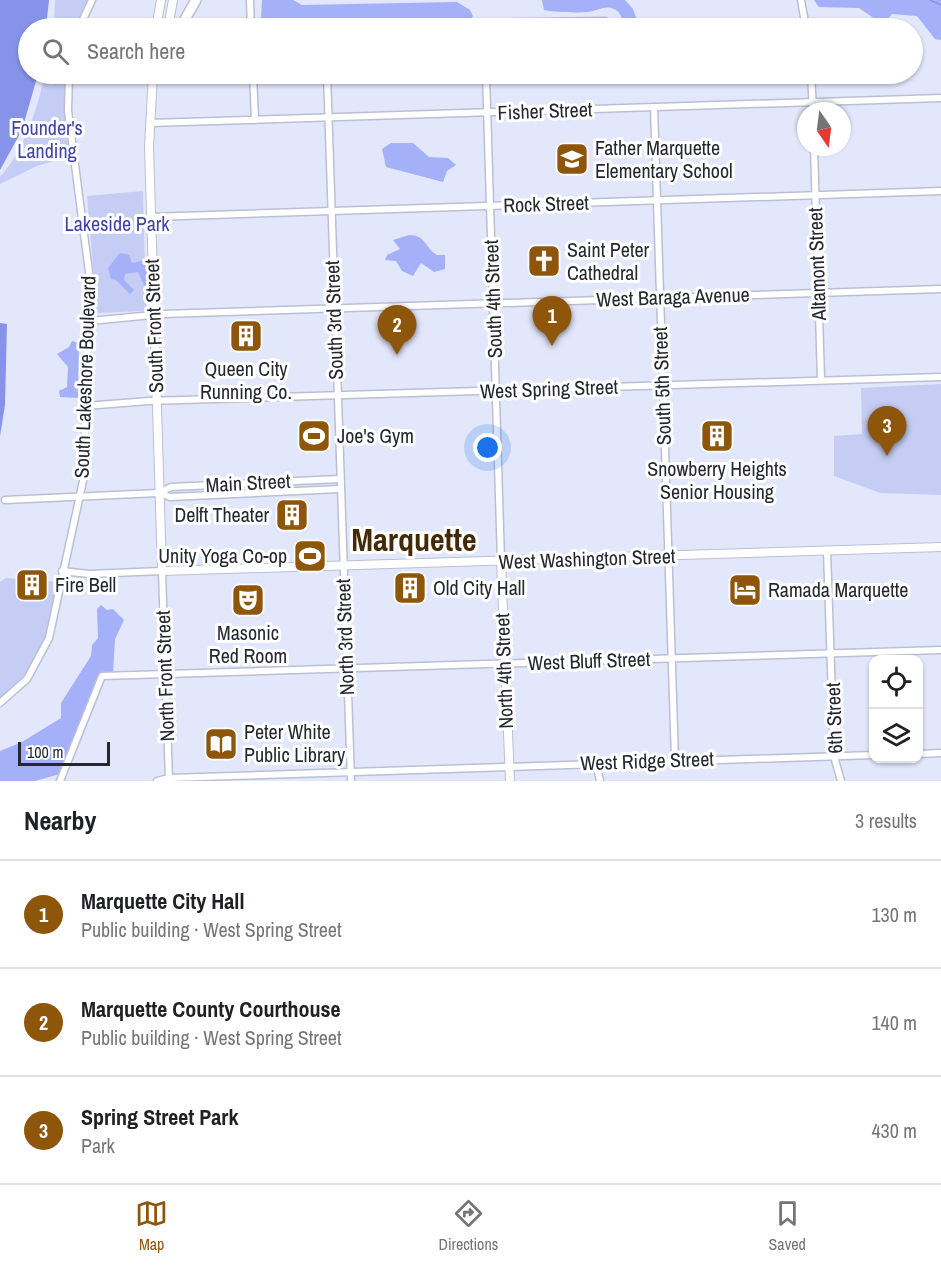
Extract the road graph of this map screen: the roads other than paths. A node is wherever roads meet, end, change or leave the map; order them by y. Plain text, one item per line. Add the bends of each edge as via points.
1 (92, 0) edge
2 (161, 0) edge
3 (173, 0) edge
4 (196, 0) edge
5 (250, 0) edge
6 (801, 0) edge
7 (84, 18) edge
8 (158, 18) edge
9 (170, 18) edge
10 (186, 18) edge
11 (251, 18) edge
12 (804, 18) edge
13 (69, 84) edge
14 (154, 84) edge
15 (253, 84) edge
16 (327, 84) edge
17 (486, 84) edge
18 (811, 84) edge
19 (941, 98) edge
20 (812, 102) edge
21 (838, 102) edge
22 (797, 103) edge
23 (654, 107) junction
24 (487, 113) junction
25 (328, 118) junction
26 (255, 120) junction
27 (150, 123) junction
28 (814, 156) edge
29 (941, 191) edge
30 (815, 195) junction
31 (657, 200) junction
32 (490, 206) junction
33 (330, 211) junction
34 (151, 217) junction
35 (941, 289) edge
36 (819, 292) junction
37 (660, 298) junction
38 (494, 303) junction
39 (333, 309) junction
40 (153, 316) junction
41 (90, 321) junction
42 (941, 377) edge
43 (821, 380) junction
44 (662, 386) junction
45 (496, 390) junction
46 (336, 396) junction
47 (157, 401) junction
48 (85, 406) junction
49 (339, 479) junction
50 (339, 489) junction
51 (159, 493) junction
52 (80, 495) junction
53 (6, 500) dead end
54 (941, 547) edge
55 (827, 551) junction
56 (668, 556) junction
57 (501, 561) junction
58 (342, 566) junction
59 (62, 571) junction
60 (162, 571) junction
61 (941, 650) edge
62 (832, 654) junction
63 (670, 658) junction
64 (504, 664) junction
65 (347, 670) junction
66 (165, 674) junction
67 (0, 703) edge
68 (941, 753) edge
69 (923, 754) edge
70 (869, 755) edge
71 (834, 756) junction
72 (675, 760) junction
73 (596, 763) junction
74 (507, 766) junction
75 (349, 772) junction
76 (169, 780) edge
77 (60, 781) edge
78 (157, 781) edge
79 (351, 781) edge
80 (510, 781) edge
81 (600, 781) edge
82 (841, 781) edge

1 - 7 street
2 - 8 main road
3 - 9 main road
4 - 10 highway
5 - 11 street
6 - 12 street
13 - 41 street, South Lakeshore Boulevard via 68,111 88,255
14 - 27 main road, South Front Street
15 - 26 street
16 - 25 street, South 3rd Street
17 - 24 street, South 4th Street
18 - 20 street
19 - 21 street, Fisher Street
22 - 23 street, Fisher Street
23 - 24 street, Fisher Street
23 - 31 street, South 5th Street
24 - 25 street, Fisher Street
24 - 32 street, South 4th Street
25 - 26 street, Fisher Street
25 - 33 street, South 3rd Street
26 - 27 street, Fisher Street
27 - 34 main road, South Front Street
28 - 30 street, Altamont Street
29 - 30 street, Rock Street
30 - 31 street, Rock Street
30 - 36 street, Altamont Street
31 - 32 street, Rock Street
31 - 37 street, South 5th Street
32 - 33 street, Rock Street
32 - 38 street, South 4th Street
33 - 34 street, Rock Street
33 - 39 street, South 3rd Street
34 - 40 main road, South Front Street
35 - 36 street, West Baraga Avenue
36 - 37 street, West Baraga Avenue
36 - 43 street, Altamont Street
37 - 38 street, West Baraga Avenue
37 - 44 street, South 5th Street
38 - 39 street, West Baraga Avenue
38 - 45 street, South 4th Street
39 - 40 street, West Baraga Avenue
39 - 46 street, South 3rd Street
40 - 41 street, West Baraga Avenue
40 - 47 main road, South Front Street
41 - 48 street, South Lakeshore Boulevard
42 - 43 street, West Spring Street
43 - 44 street, West Spring Street
44 - 45 street, West Spring Street
44 - 56 street, South 5th Street
45 - 46 street, West Spring Street
45 - 57 street, South 4th Street
46 - 47 street, West Spring Street
46 - 49 street, South 3rd Street
47 - 48 street, West Spring Street
47 - 51 main road, South Front Street
48 - 52 street, South Lakeshore Boulevard
49 - 50 street, South 3rd Street
49 - 51 street, Main Street via 171,487
50 - 51 street, Main Street via 170,497
50 - 58 street, South 3rd Street
51 - 52 street, Main Street
51 - 60 main road, South Front Street
52 - 53 street, Main Street
52 - 59 street, South Lakeshore Boulevard
54 - 55 main road, West Washington Street
55 - 56 main road, West Washington Street
55 - 62 street, 6th Street
56 - 57 main road, West Washington Street
56 - 63 street, South 5th Street
57 - 58 main road, West Washington Street
57 - 64 main road, North 4th Street
58 - 60 main road, West Washington Street
58 - 65 street, North 3rd Street
59 - 60 street
59 - 67 street, South Lakeshore Boulevard via 50,638 40,660 27,679
60 - 66 street, North Front Street
61 - 62 street, West Bluff Street
62 - 63 street, West Bluff Street
62 - 71 street, 6th Street
63 - 64 street, West Bluff Street
63 - 72 street, South 5th Street
64 - 65 street, West Bluff Street
64 - 74 main road, North 4th Street
65 - 66 street, West Bluff Street
65 - 75 street, North 3rd Street
66 - 76 street, North Front Street
66 - 77 street, West Bluff Street via 102,676
68 - 69 street
70 - 71 street, West Ridge Street
71 - 72 street, West Ridge Street
71 - 82 street, 6th Street
72 - 73 street, West Ridge Street
73 - 74 street, West Ridge Street
73 - 81 street
74 - 75 street, West Ridge Street
74 - 80 main road, North 4th Street
75 - 76 street, West Ridge Street
75 - 79 street, North 3rd Street
76 - 78 street, West Ridge Street

